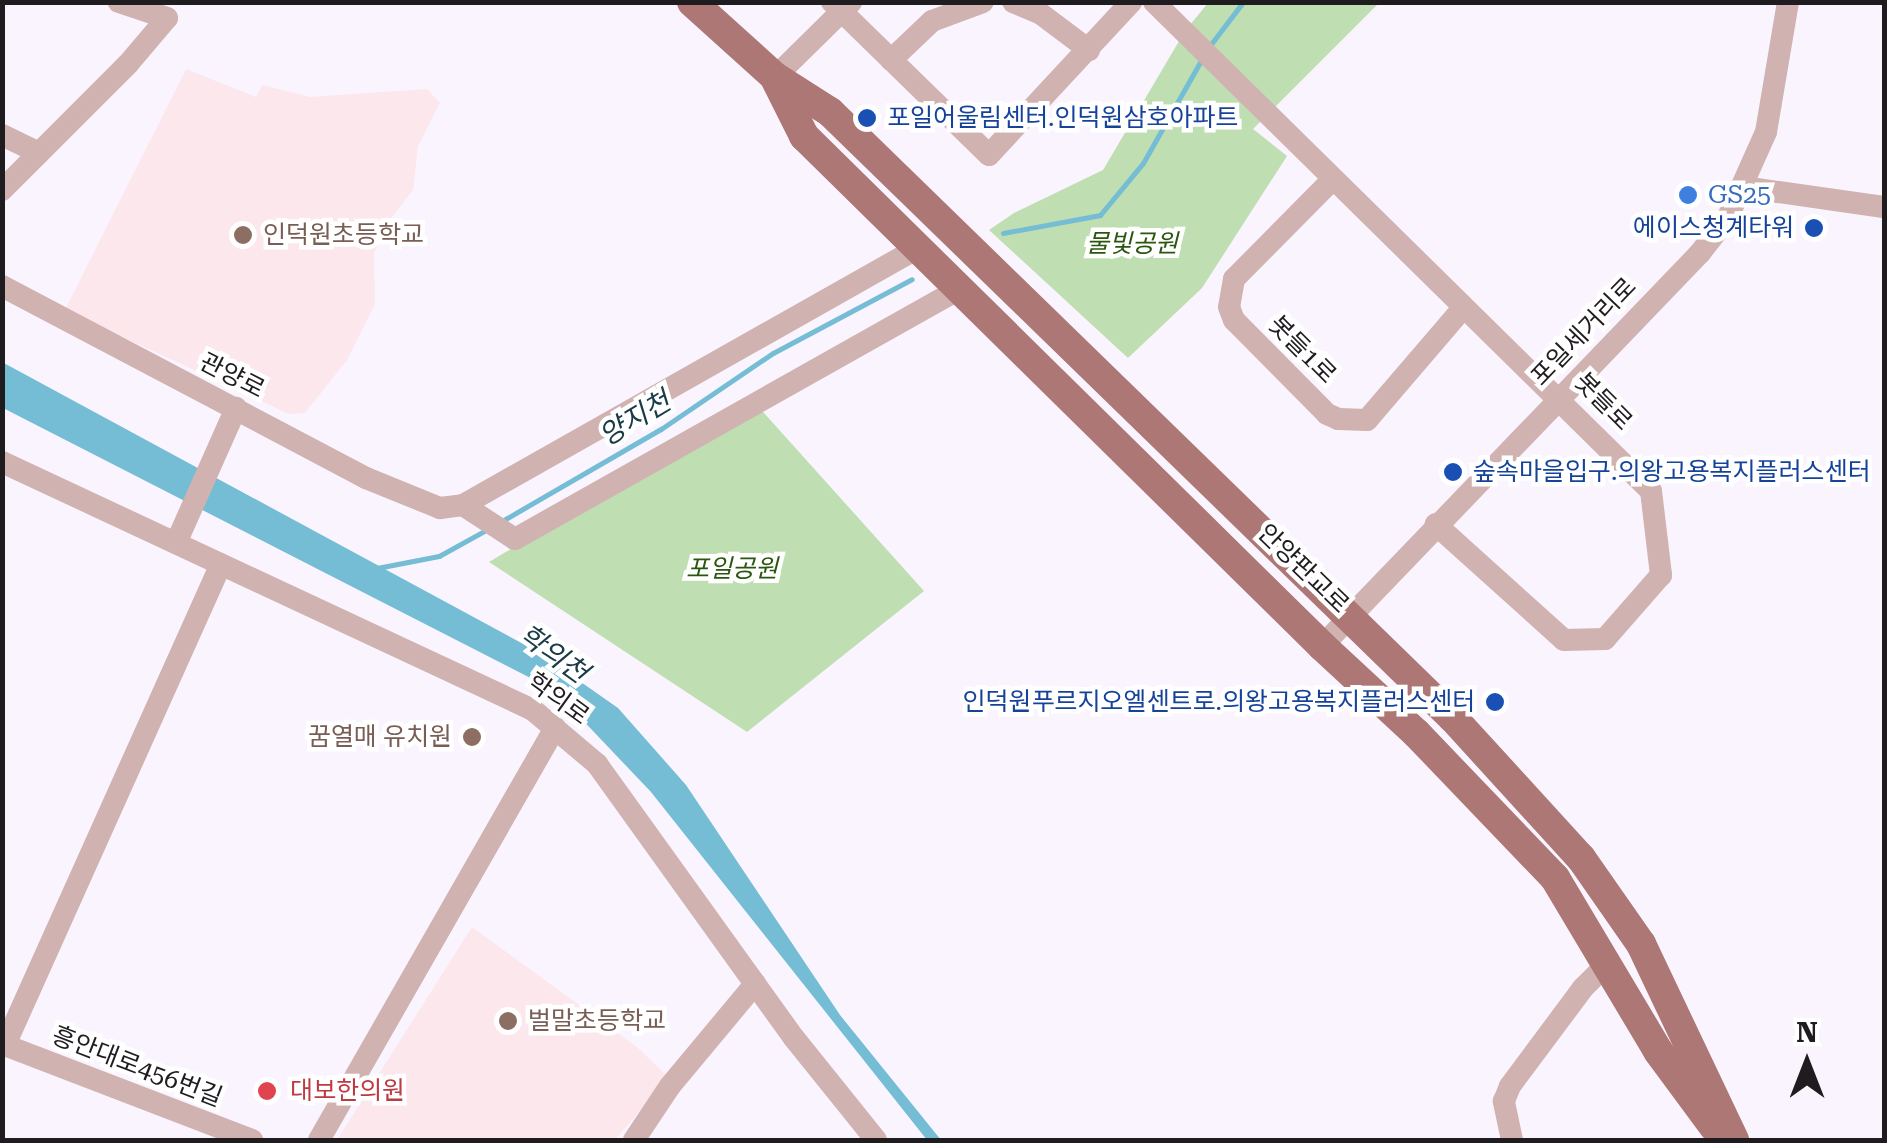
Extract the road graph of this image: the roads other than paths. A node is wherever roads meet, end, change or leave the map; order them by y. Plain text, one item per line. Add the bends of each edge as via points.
1 (119, 2) edge
2 (692, 2) edge
3 (983, 2) edge
4 (1013, 2) edge
5 (1131, 2) edge
6 (1154, 2) edge
7 (1788, 2) edge
8 (841, 6) edge
9 (1089, 50) junction
10 (891, 60) junction
11 (775, 77) junction
12 (2, 135) edge
13 (40, 153) junction
14 (1332, 180) junction
15 (1743, 187) junction
16 (2, 190) edge
17 (1884, 208) edge
18 (918, 248) junction
19 (2, 286) edge
20 (959, 289) junction
21 (1463, 308) junction
22 (1560, 396) junction
23 (232, 418) junction
24 (2, 462) edge
25 (452, 507) junction
26 (1435, 524) junction
27 (176, 543) junction
28 (221, 564) junction
29 (1350, 614) junction
30 (1322, 646) junction
31 (555, 728) junction
32 (1608, 963) junction
33 (755, 984) junction
34 (4, 1044) edge
35 (252, 1140) edge
36 (319, 1140) edge
37 (634, 1140) edge
38 (876, 1140) edge
39 (1512, 1140) edge
40 (1724, 1140) edge
41 (1734, 1140) edge

1 - 13 street via 166,18
2 - 11 main road, 안양판교로
3 - 10 street via 932,21
4 - 9 street
5 - 9 street
6 - 14 street, 봇들로
7 - 15 street, 포일세거리로 via 1766,132
8 - 10 street
8 - 11 street
9 - 10 street via 989,154
11 - 18 main road, 안양판교로 via 804,136
11 - 29 main road, 안양판교로 via 830,112
12 - 13 street
13 - 16 street
14 - 21 street, 봇들로
14 - 21 street, 봇들1로 via 1234,279 1228,307 1327,414 1367,420
15 - 17 street
15 - 22 street, 포일세거리로 via 1700,252
18 - 20 main road, 안양판교로
18 - 25 street
19 - 23 street, 관양로
20 - 25 street, 관양로 via 515,539
20 - 30 main road, 안양판교로
21 - 22 street, 봇들로
22 - 26 street, 포일세거리로
22 - 26 street, 봇들로 via 1652,490 1660,575 1606,638 1564,640
23 - 25 street, 관양로 via 366,478
23 - 27 street
24 - 27 street, 학의로
26 - 29 street, 포일세거리로
27 - 28 street, 학의로
28 - 31 street, 학의로 via 499,692
28 - 34 street
29 - 30 street, 포일세거리로
29 - 41 main road, 안양판교로 via 1581,858 1641,944
30 - 32 main road, 안양판교로 via 1555,878
31 - 33 street, 학의로 via 598,764
31 - 36 street
32 - 39 street via 1510,1086 1504,1101
32 - 40 main road, 안양판교로 via 1658,1051
33 - 37 street
33 - 38 street, 학의로
34 - 35 street, 흥안대로456번길

